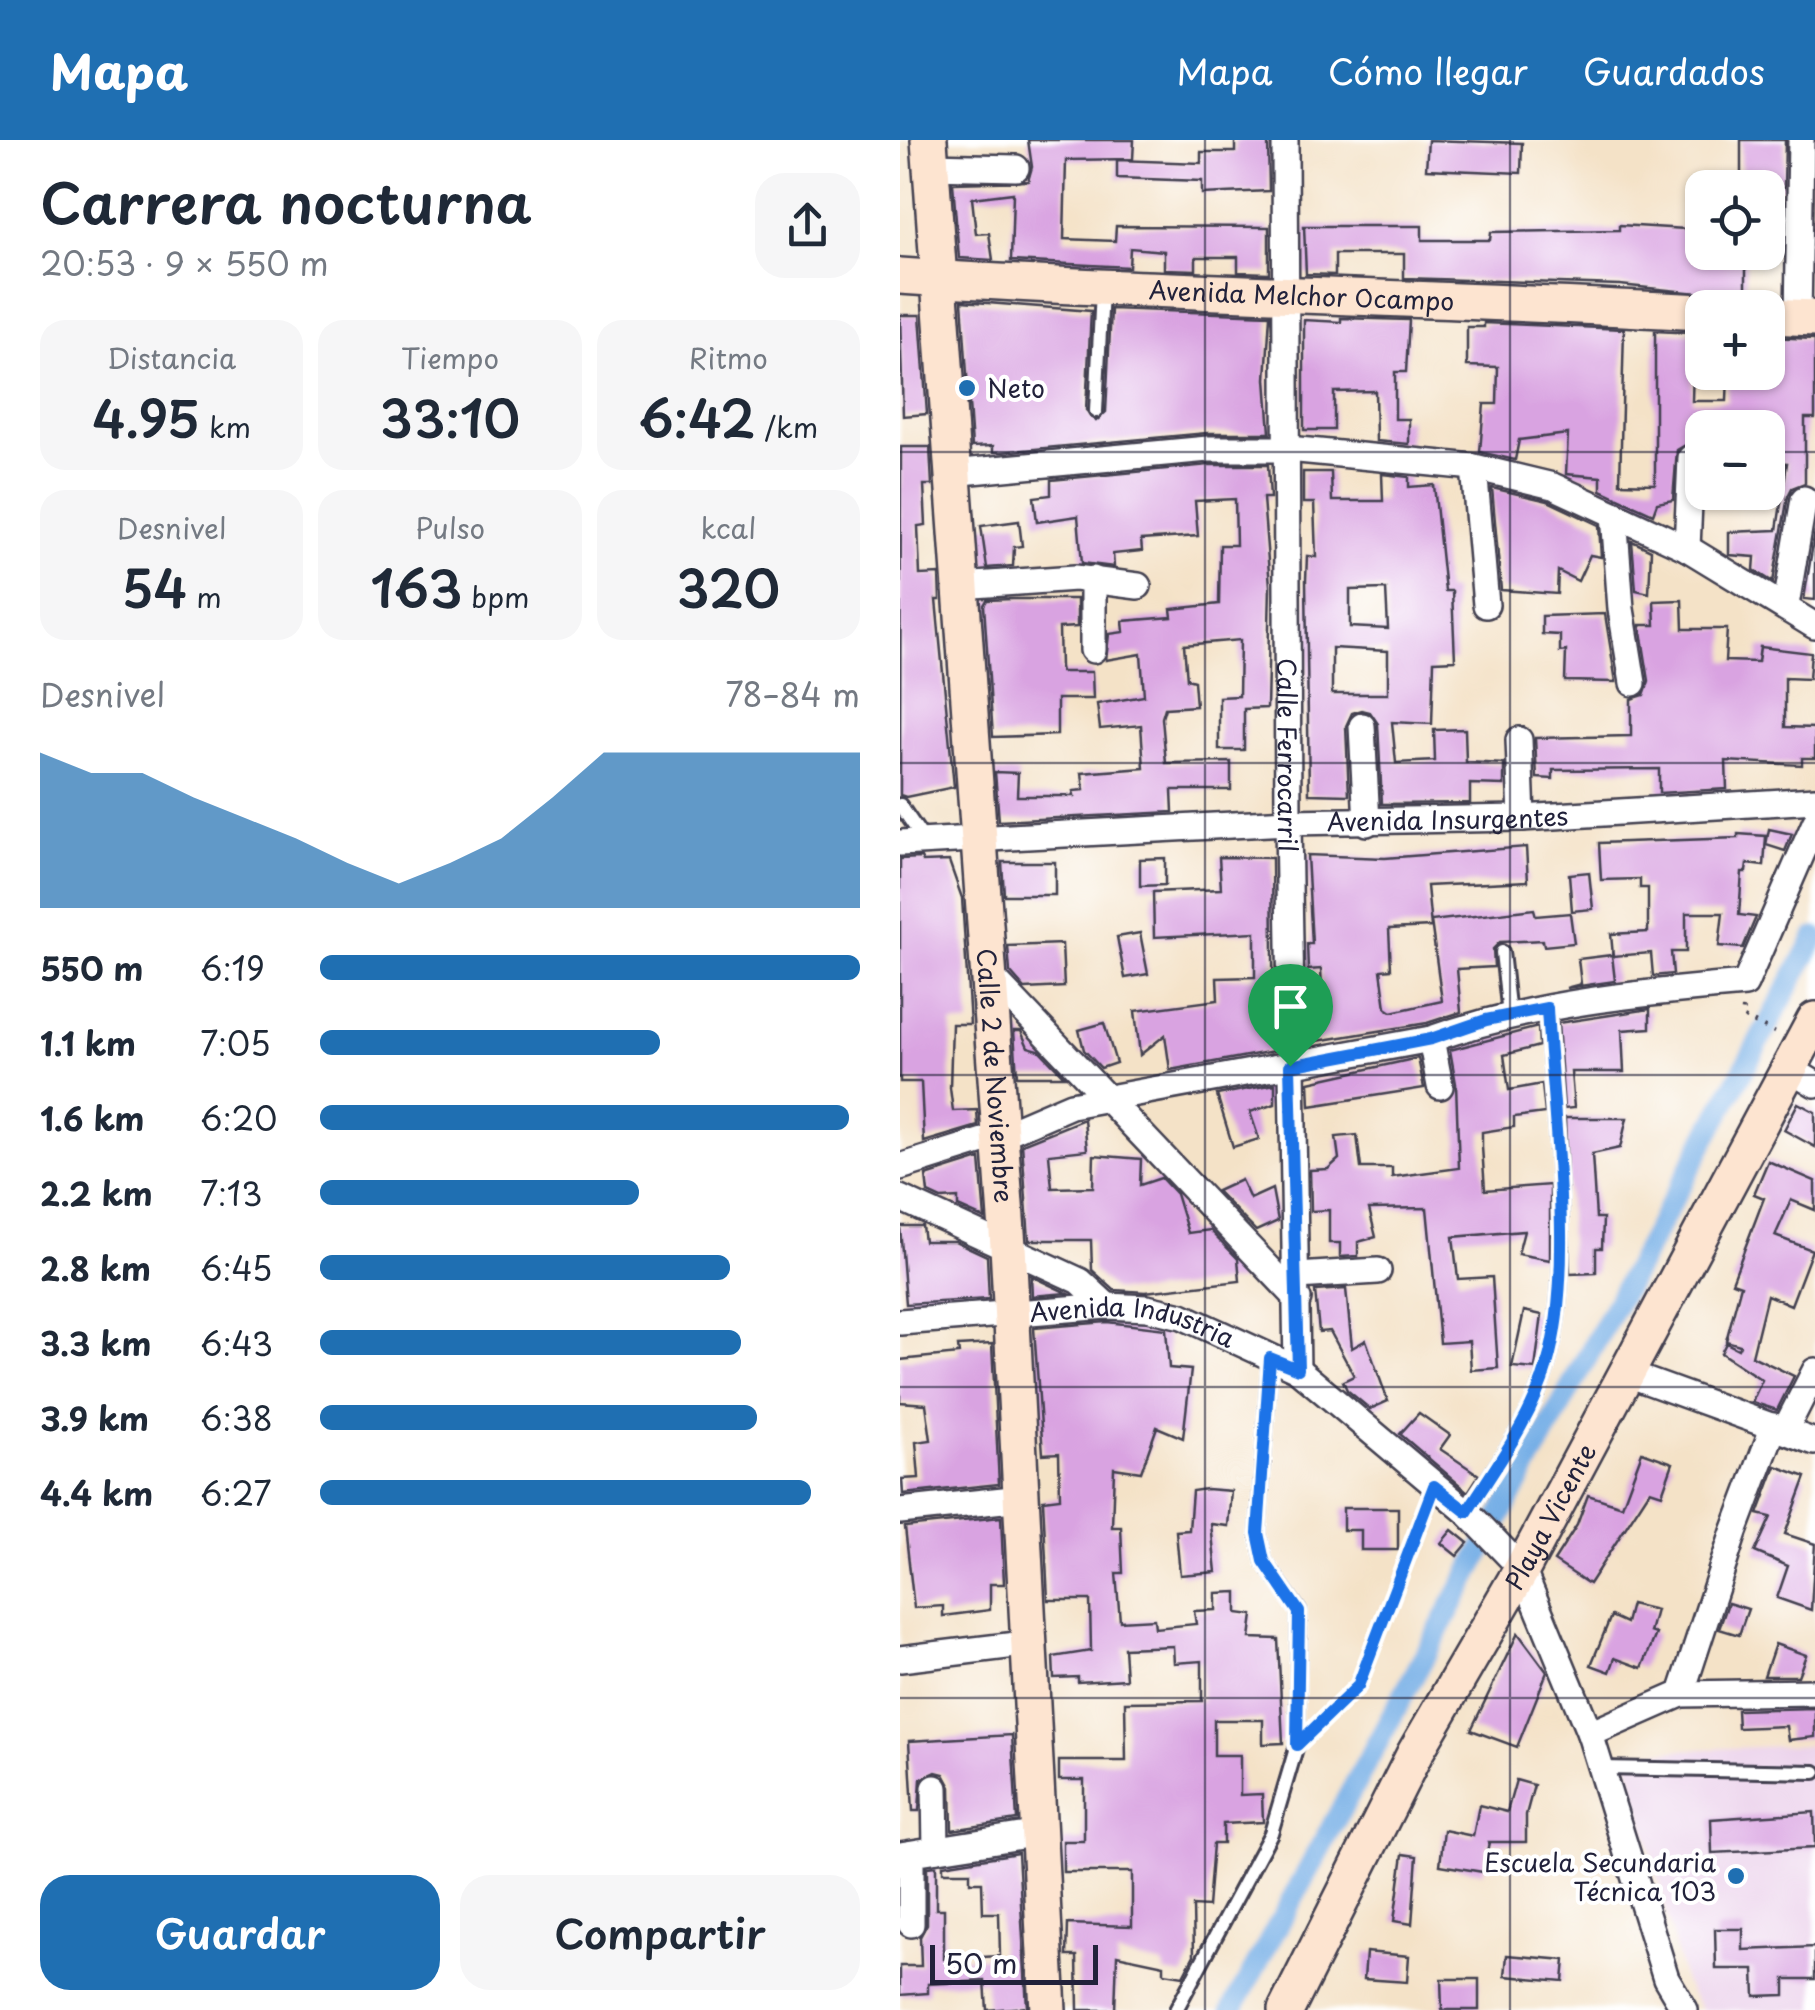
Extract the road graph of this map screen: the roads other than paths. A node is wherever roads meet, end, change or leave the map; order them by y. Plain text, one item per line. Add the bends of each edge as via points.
1 (1285, 140) edge
2 (1801, 140) edge
3 (929, 153) edge
4 (1016, 168) dead end
5 (900, 276) edge
6 (935, 278) junction
7 (1102, 290) junction
8 (1286, 293) junction
9 (1685, 311) edge
10 (1794, 317) edge
11 (1096, 411) dead end
12 (1288, 449) junction
13 (1474, 467) junction
14 (951, 474) junction
15 (1804, 500) dead end
16 (1689, 510) edge
17 (1614, 514) junction
18 (1688, 548) junction
19 (1092, 579) junction
20 (960, 586) junction
21 (1138, 586) dead end
22 (1786, 605) junction
23 (1486, 606) dead end
24 (1815, 626) edge
25 (1092, 650) dead end
26 (1633, 684) dead end
27 (1362, 726) dead end
28 (1519, 740) dead end
29 (1815, 800) edge
30 (900, 805) edge
31 (1522, 818) junction
32 (1288, 822) junction
33 (1367, 823) junction
34 (1815, 823) edge
35 (980, 839) junction
36 (912, 842) edge
37 (1502, 952) dead end
38 (988, 972) junction
39 (1547, 1008) junction
40 (1510, 1015) junction
41 (1815, 1020) edge
42 (1431, 1039) junction
43 (1796, 1063) edge
44 (1290, 1066) junction
45 (1440, 1086) dead end
46 (1110, 1098) junction
47 (999, 1136) junction
48 (900, 1167) edge
49 (900, 1198) edge
50 (1008, 1246) junction
51 (1378, 1270) dead end
52 (1298, 1288) junction
53 (1107, 1306) junction
54 (1010, 1313) junction
55 (900, 1322) edge
56 (1270, 1358) junction
57 (1298, 1369) junction
58 (1815, 1371) edge
59 (1625, 1373) junction
60 (1779, 1428) junction
61 (1815, 1442) edge
62 (1022, 1498) junction
63 (900, 1512) edge
64 (1472, 1516) junction
65 (1517, 1564) junction
66 (1032, 1643) junction
67 (900, 1659) edge
68 (1815, 1692) edge
69 (1681, 1694) junction
70 (1590, 1734) junction
71 (1601, 1768) junction
72 (1815, 1772) edge
73 (935, 1788) dead end
74 (1040, 1833) junction
75 (916, 1852) edge
76 (911, 1924) dead end
77 (1048, 2010) edge
78 (1176, 2010) edge
79 (1286, 2010) edge
80 (1685, 2010) edge

1 - 8 street, Calle Ferrocarril
2 - 10 street
3 - 4 street
3 - 6 street, Calle 2 de Noviembre
5 - 6 street, Avenida Melchor Ocampo
6 - 7 street, Avenida Melchor Ocampo
6 - 14 street, Calle 2 de Noviembre
7 - 8 street, Avenida Melchor Ocampo
7 - 11 lane
8 - 9 street, Avenida Melchor Ocampo
8 - 12 street, Calle Ferrocarril
12 - 13 street
12 - 14 street via 1208,448
12 - 32 street, Calle Ferrocarril
13 - 17 street via 1553,486
13 - 23 street
14 - 20 street, Calle 2 de Noviembre
15 - 22 street
16 - 18 street
17 - 18 street
17 - 26 street
18 - 22 street
19 - 20 street
19 - 21 street
19 - 25 street
20 - 35 street, Calle 2 de Noviembre
22 - 24 street
27 - 33 street
28 - 31 street
29 - 31 street, Avenida Insurgentes
30 - 36 lane
31 - 33 street, Avenida Insurgentes
32 - 33 street, Avenida Insurgentes
32 - 35 street, Avenida Insurgentes
32 - 44 street, Calle Ferrocarril
34 - 39 street via 1745,984
35 - 36 street, Avenida Insurgentes
35 - 38 street, Calle 2 de Noviembre
37 - 40 lane
38 - 46 street
38 - 47 street, Calle 2 de Noviembre
39 - 40 street
39 - 64 lane via 1561,1208 1548,1364
40 - 42 street
41 - 43 street, Playa Vicente
42 - 44 street
42 - 45 street
43 - 59 street, Playa Vicente
44 - 46 street
44 - 52 street, Calle Ferrocarril
46 - 47 street via 1071,1105
46 - 52 street
47 - 48 street
47 - 50 street, Calle 2 de Noviembre
49 - 50 street
50 - 53 street via 1080,1281
50 - 54 street, Calle 2 de Noviembre
51 - 52 street
52 - 57 street, Calle Ferrocarril
53 - 54 street, Avenida Industria
53 - 56 street, Avenida Industria via 1182,1316
54 - 55 street, Avenida Industria
54 - 62 street, Calle 2 de Noviembre
56 - 57 street, Avenida Industria
56 - 78 lane via 1258,1533 1264,1561 1299,1612 1297,1745 1271,1833
57 - 64 street, Avenida Industria
58 - 60 street
59 - 60 street
59 - 65 street, Playa Vicente
60 - 61 street
60 - 69 street
62 - 63 street
62 - 66 street, Calle 2 de Noviembre
64 - 65 street, Avenida Industria
65 - 70 street
65 - 79 street, Playa Vicente
66 - 67 street
66 - 74 street, Calle 2 de Noviembre
68 - 69 street
69 - 70 street
70 - 71 street
71 - 72 lane
71 - 80 street via 1666,1978
73 - 75 street
74 - 75 street
74 - 77 street, Calle 2 de Noviembre
75 - 76 street

